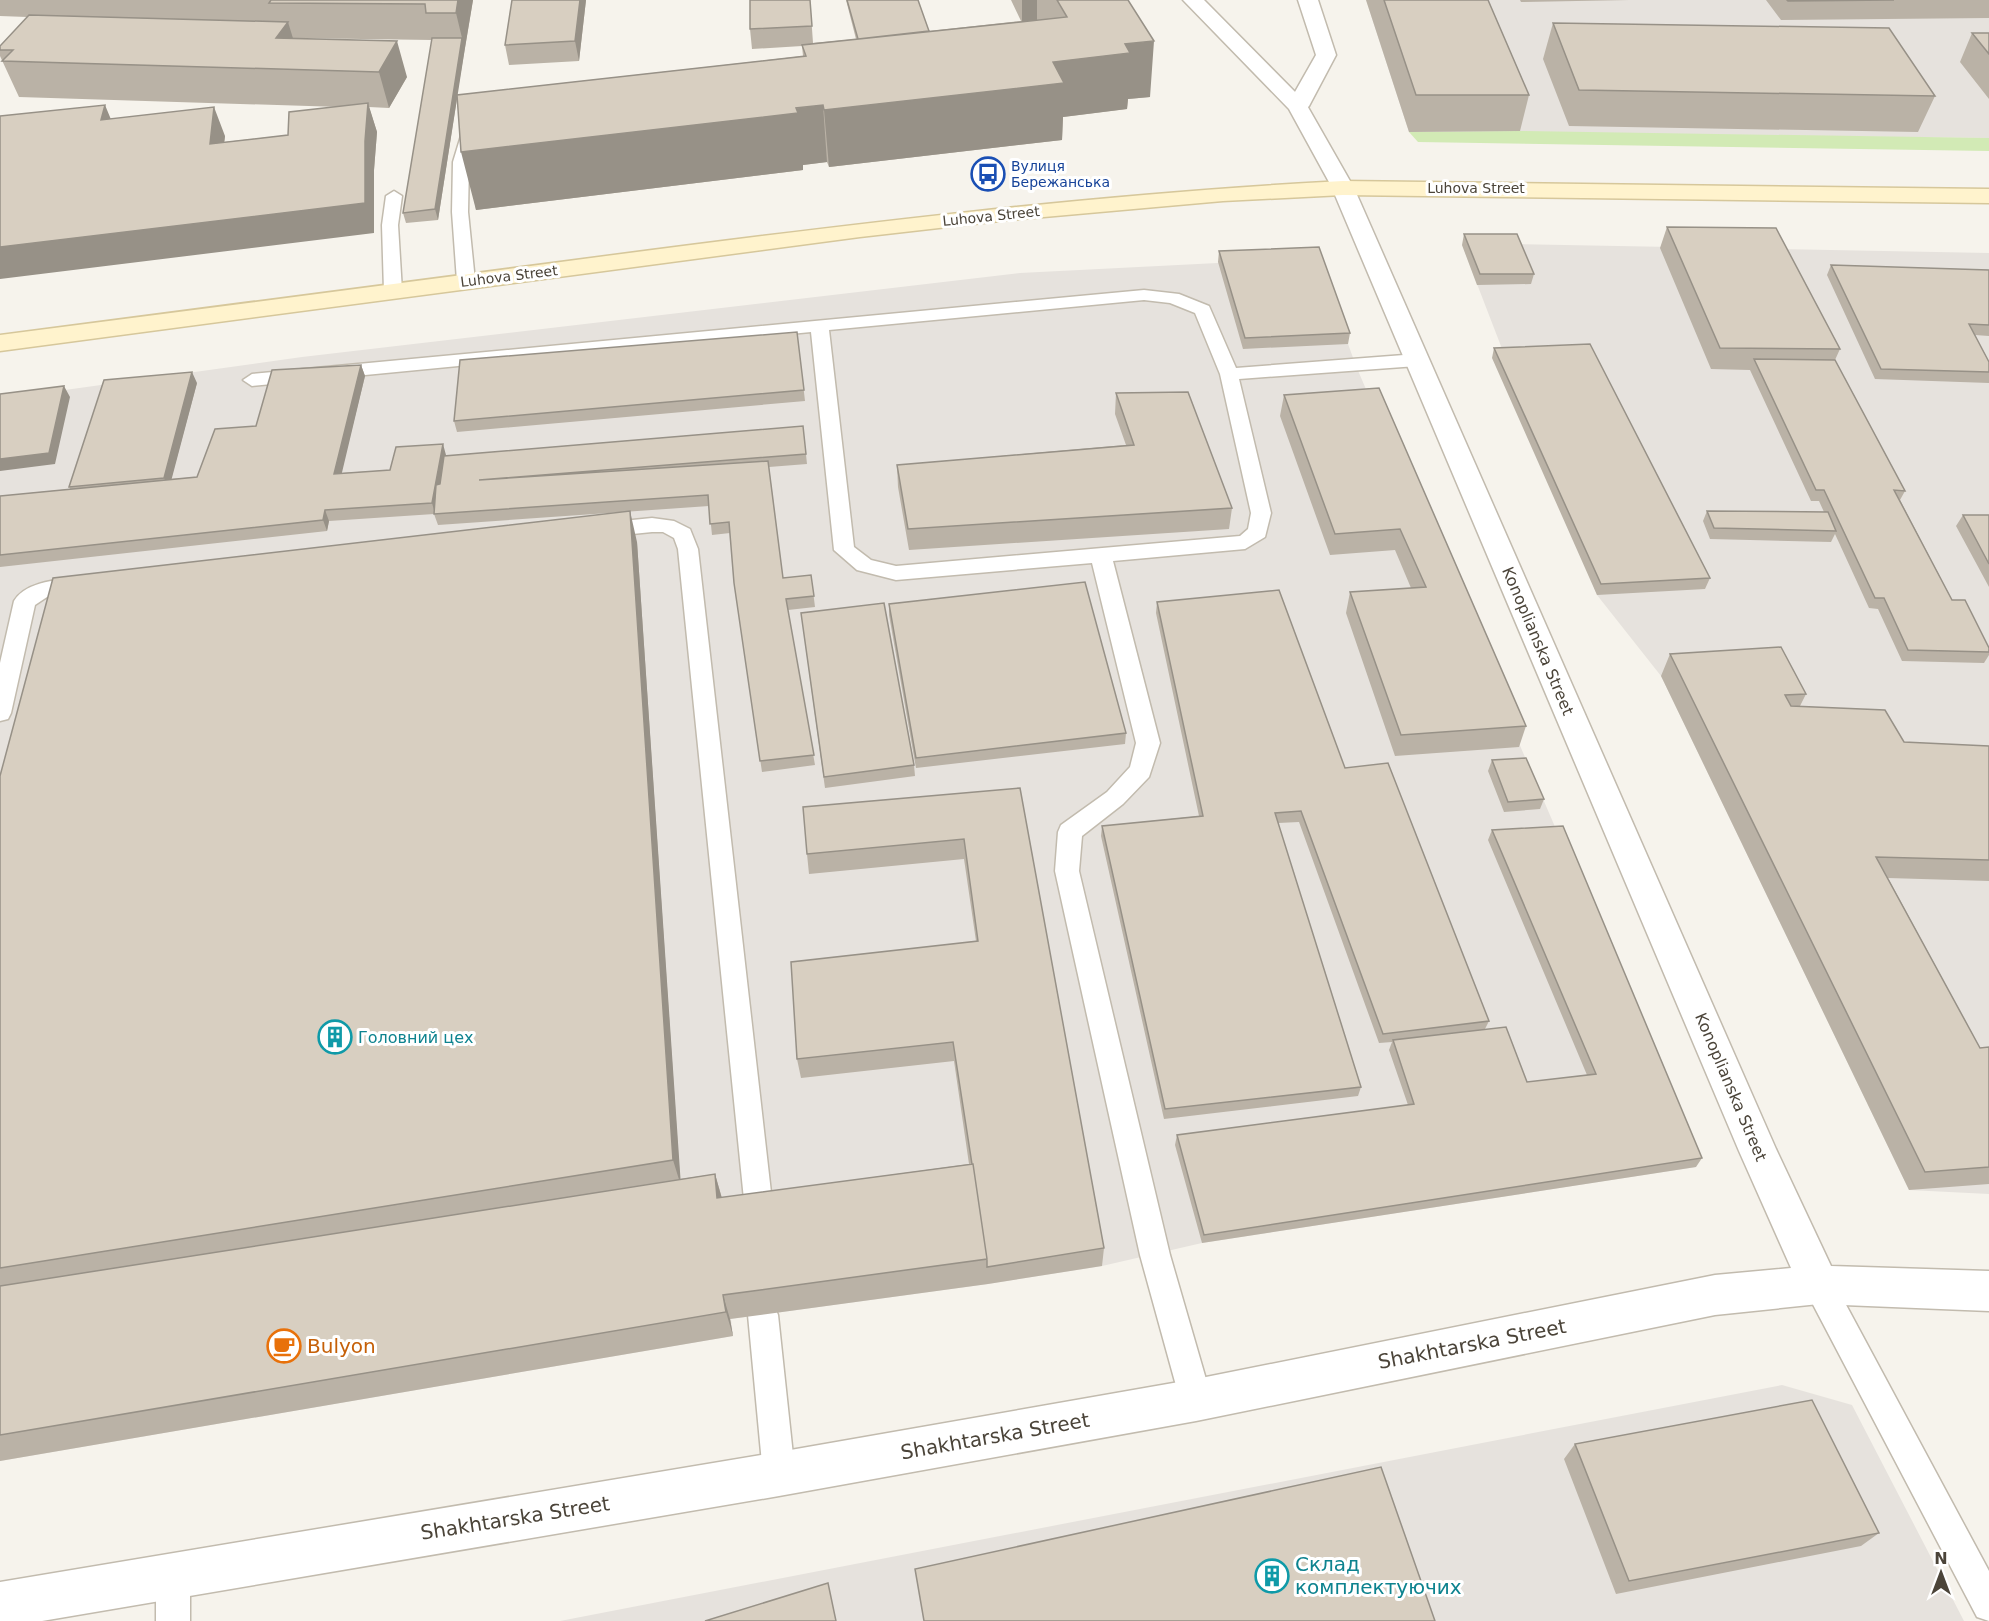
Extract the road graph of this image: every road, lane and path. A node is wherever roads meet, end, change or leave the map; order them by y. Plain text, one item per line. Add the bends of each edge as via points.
1 (1193, 0) edge
2 (1308, 0) edge
3 (1298, 106) junction
4 (476, 112) edge
5 (1343, 188) junction
6 (394, 196) dead end
7 (1989, 196) edge
8 (466, 281) junction
9 (393, 291) junction
10 (819, 326) junction
11 (0, 343) edge
12 (1417, 360) junction
13 (1229, 374) junction
14 (252, 380) dead end
15 (586, 532) edge
16 (1101, 555) junction
17 (104, 582) edge
18 (0, 713) edge
19 (759, 1218) edge
20 (1819, 1285) junction
21 (1989, 1291) edge
22 (763, 1315) edge
23 (1196, 1400) junction
24 (779, 1474) junction
25 (173, 1574) junction
26 (0, 1605) edge
27 (1989, 1605) edge
28 (173, 1621) edge

1 - 3 street, Konoplianska Street
2 - 3 street via 1326,55
3 - 5 street, Konoplianska Street
4 - 8 lane via 461,162 460,212
5 - 7 main road, Luhova Street
5 - 8 main road, Luhova Street via 1009,213
5 - 12 street, Konoplianska Street
6 - 9 lane via 390,225
8 - 9 main road, Luhova Street
9 - 11 main road, Luhova Street
10 - 13 lane via 1144,295 1173,298 1203,310
10 - 14 lane
10 - 16 lane via 844,550 864,566 896,573
12 - 13 lane
12 - 20 street, Konoplianska Street
13 - 16 lane via 1261,513 1258,532 1245,542
15 - 19 lane via 667,526 683,534 688,549
16 - 23 lane via 1148,743 1141,771 1070,832 1066,871 1155,1254
17 - 18 lane via 57,587 25,601
20 - 21 street, Shakhtarska Street
20 - 23 street, Shakhtarska Street via 1715,1295
20 - 27 lane
22 - 24 lane
23 - 24 street, Shakhtarska Street
24 - 25 street, Shakhtarska Street
25 - 26 street, Shakhtarska Street
25 - 28 lane

